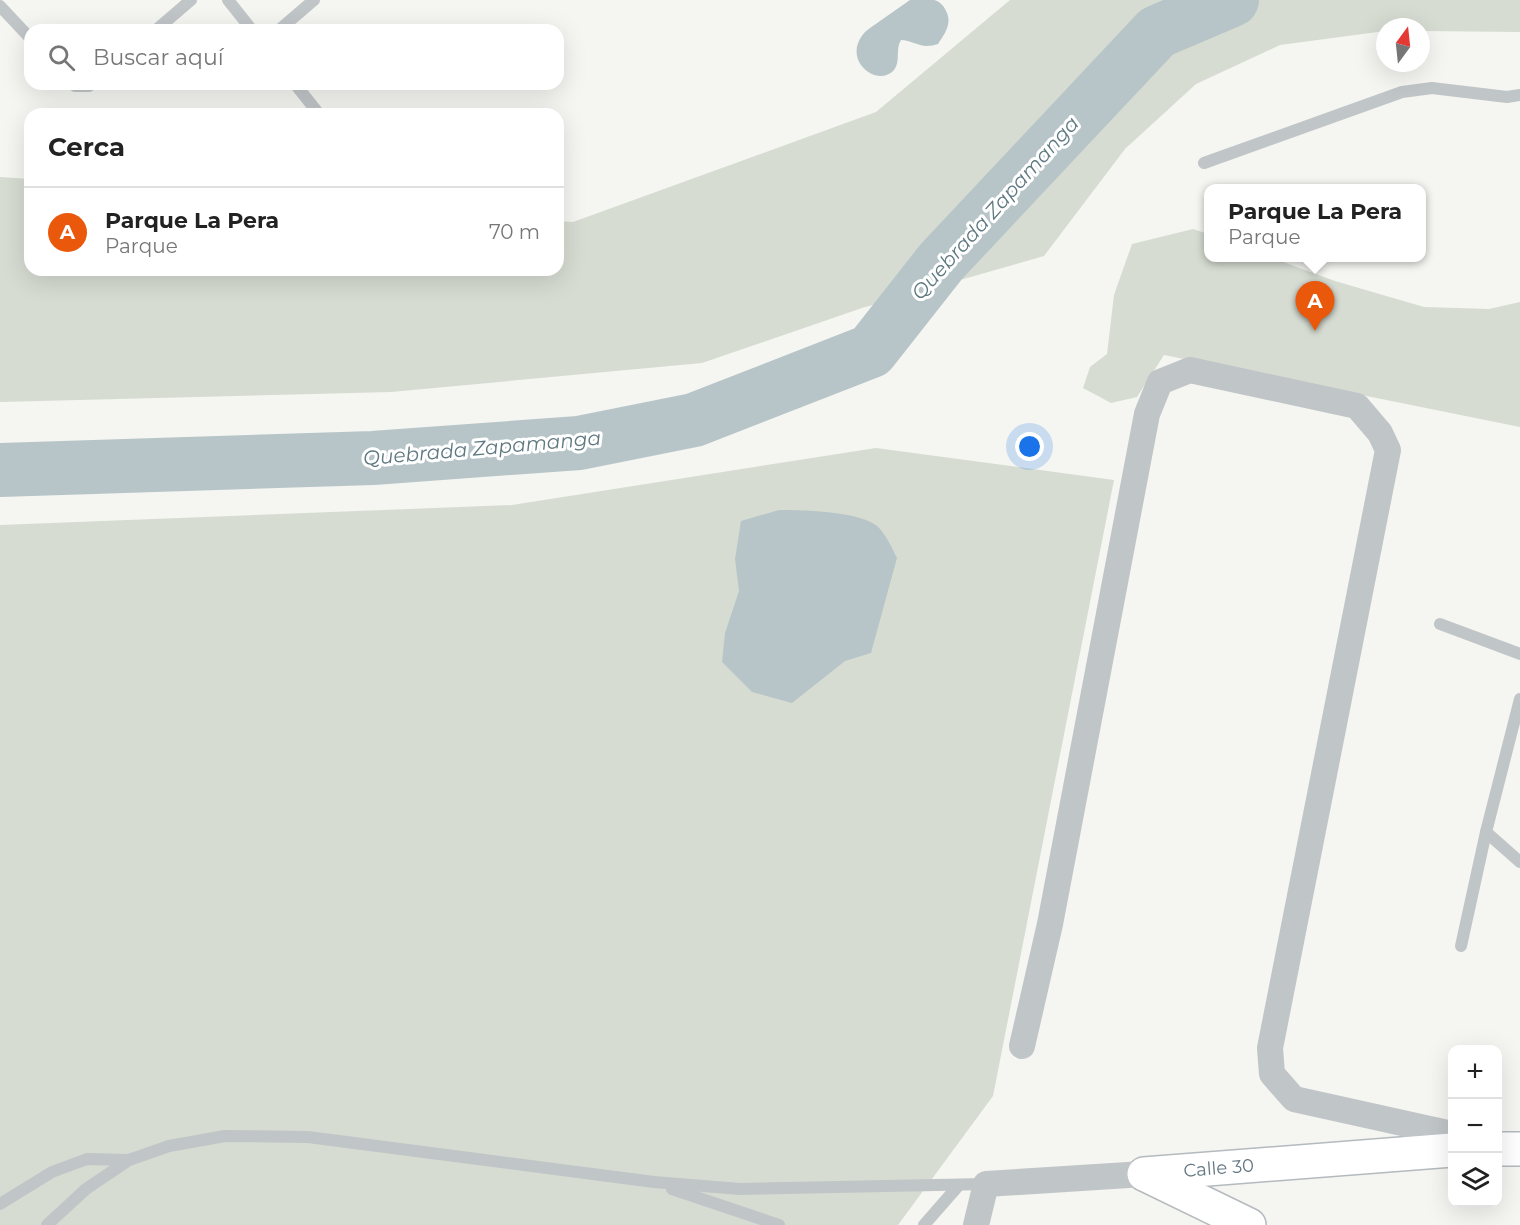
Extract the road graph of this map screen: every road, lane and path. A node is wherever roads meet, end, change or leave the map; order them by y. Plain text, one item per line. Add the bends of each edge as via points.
1 (191, 0) edge
2 (228, 0) edge
3 (314, 0) edge
4 (0, 6) edge
5 (163, 24) edge
6 (247, 24) edge
7 (286, 24) edge
8 (24, 32) edge
9 (300, 90) edge
10 (1520, 95) edge
11 (314, 108) edge
12 (1204, 163) dead end
13 (1440, 624) dead end
14 (1520, 654) edge
15 (1520, 699) edge
16 (1486, 832) junction
17 (1520, 862) edge
18 (1461, 946) dead end
19 (1022, 1046) dead end
20 (1448, 1133) edge
21 (1448, 1150) edge
22 (129, 1160) junction
23 (1144, 1174) junction
24 (654, 1182) junction
25 (986, 1184) junction
26 (959, 1185) junction
27 (0, 1204) edge
28 (47, 1225) edge
29 (779, 1225) edge
30 (924, 1225) edge
31 (976, 1225) edge
32 (1249, 1225) edge

1 - 5 lane
2 - 6 lane
3 - 7 lane
4 - 8 lane
9 - 11 lane
10 - 12 lane via 1507,97 1432,88 1402,92
13 - 14 lane
15 - 16 lane
16 - 17 lane
16 - 18 lane
19 - 20 street via 1050,924 1147,414 1160,382 1190,369 1358,406 1388,450 1270,1048 1272,1074 1294,1099
21 - 23 street, Calle 30
22 - 24 lane via 169,1146 225,1136 308,1137
22 - 27 lane via 87,1159 52,1172
22 - 28 lane via 86,1189
23 - 25 street, Calle 30
23 - 32 street
24 - 26 lane via 740,1189
24 - 29 lane
25 - 26 lane
25 - 31 street
26 - 30 lane

